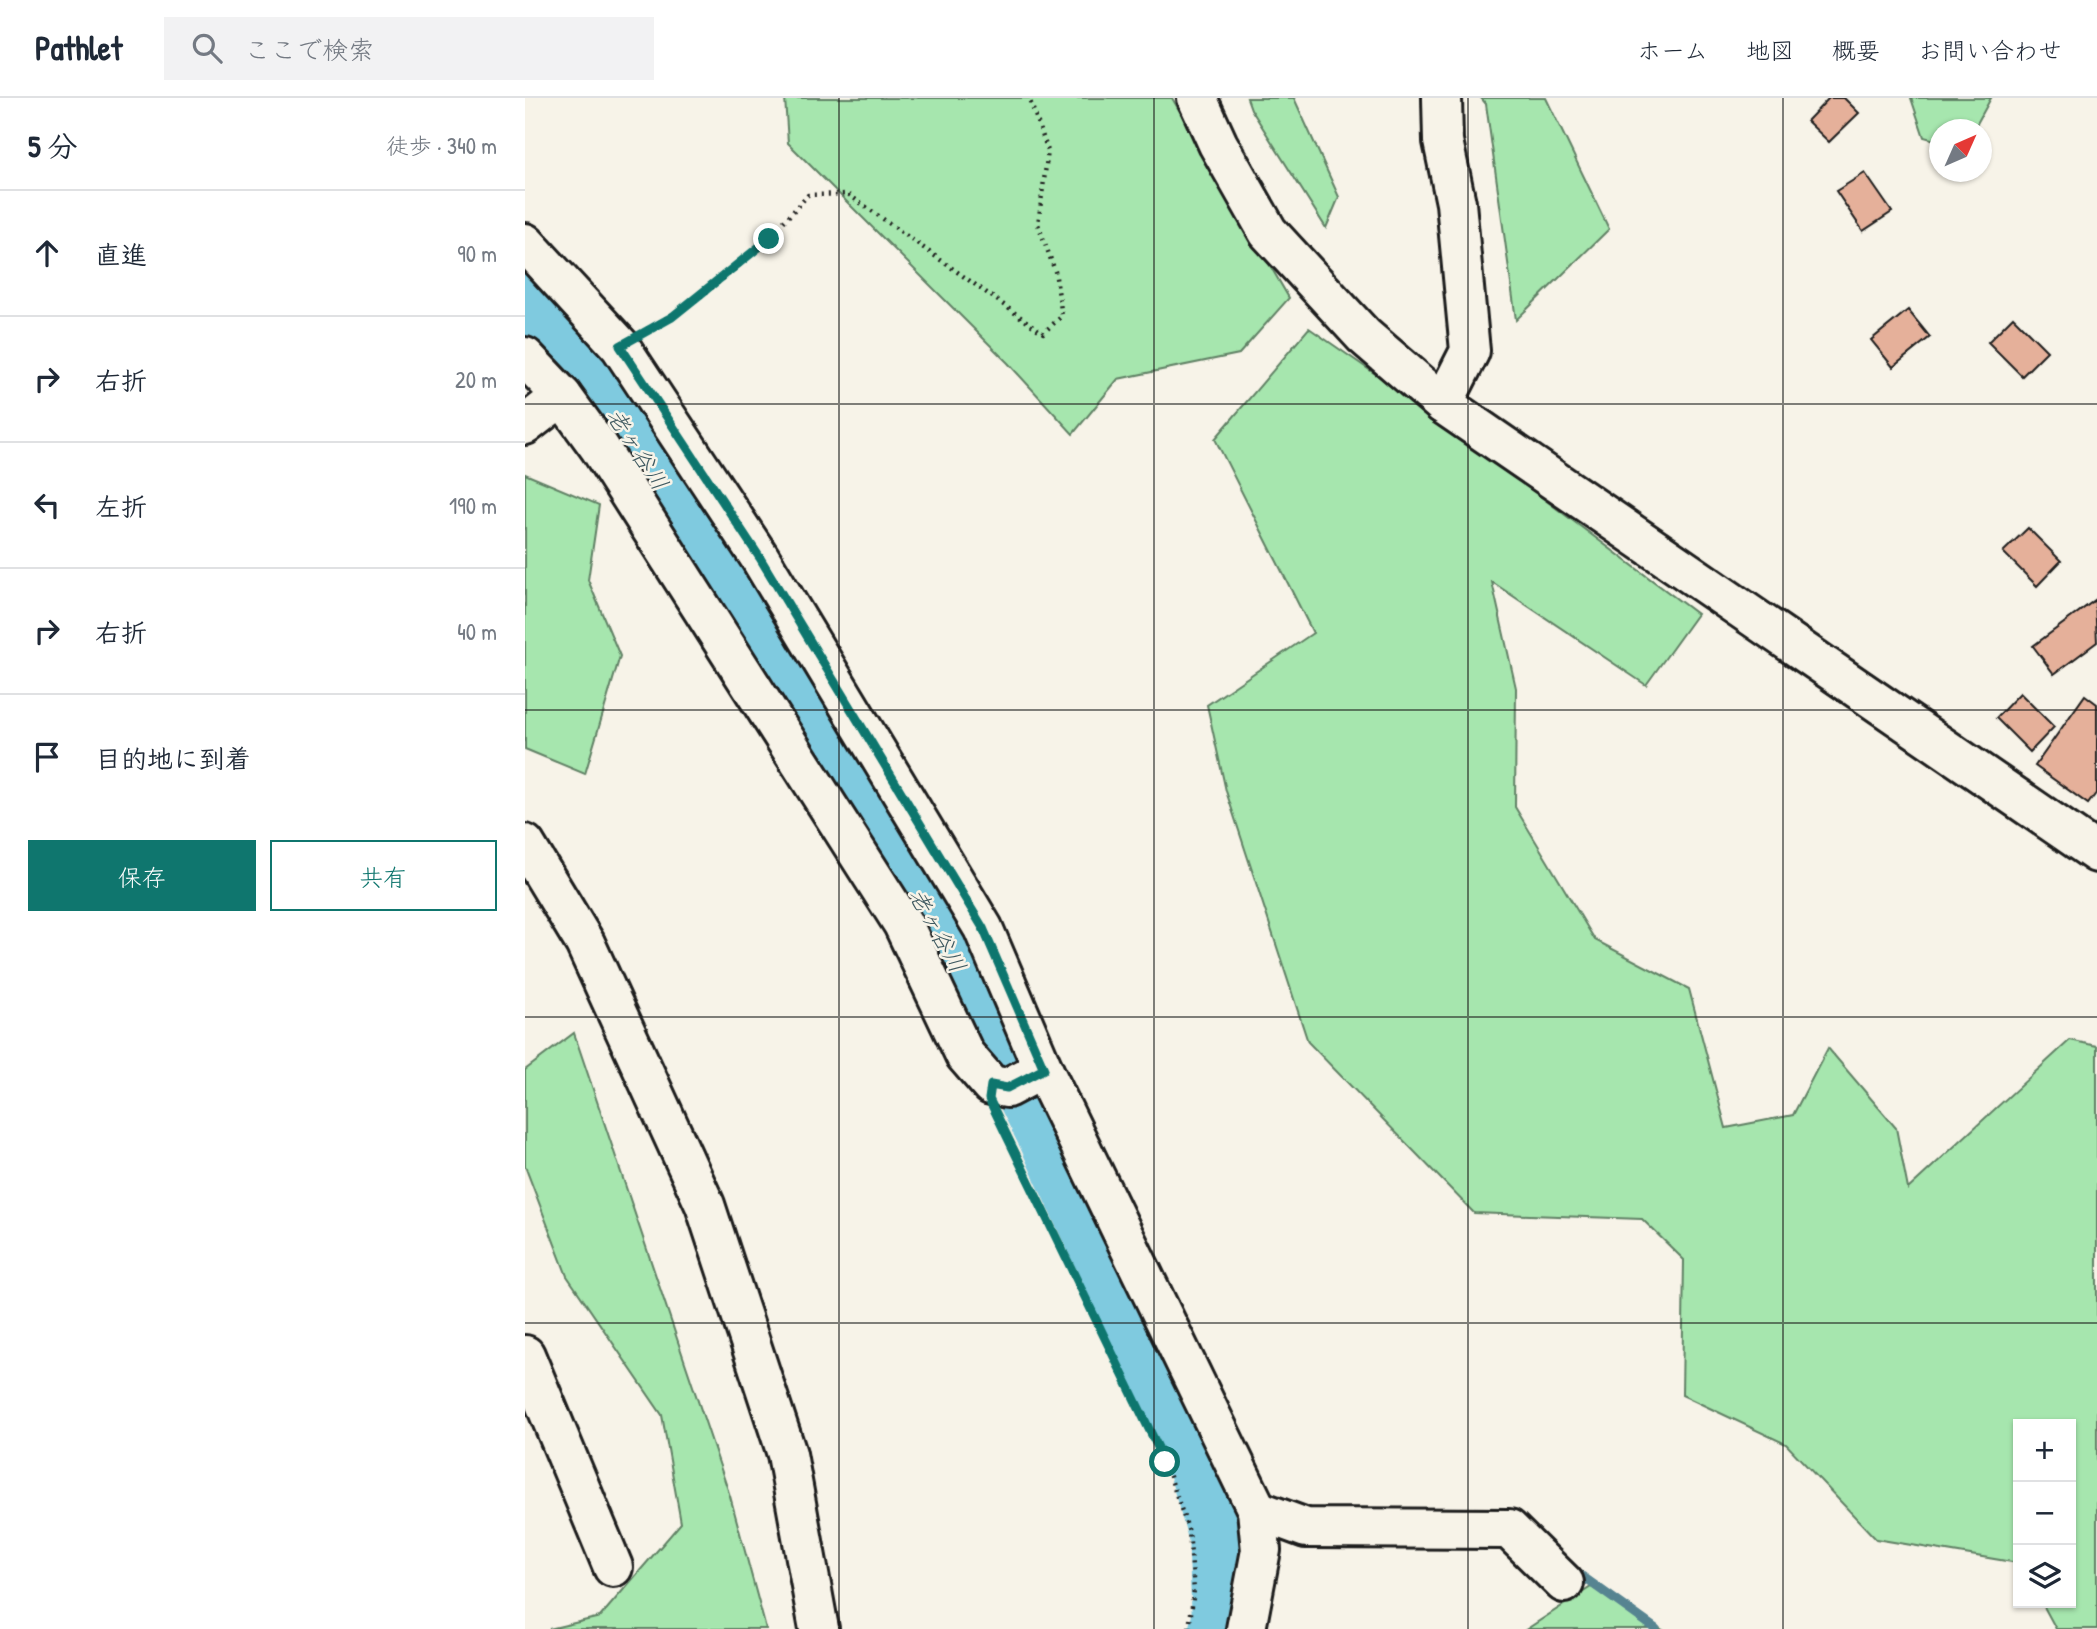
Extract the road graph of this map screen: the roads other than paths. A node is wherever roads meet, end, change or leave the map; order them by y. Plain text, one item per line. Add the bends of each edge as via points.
1 (1198, 98) edge
2 (1442, 98) edge
3 (525, 243) edge
4 (525, 357) edge
5 (562, 396) junction
6 (1443, 404) junction
7 (525, 425) edge
8 (525, 844) edge
9 (2097, 853) edge
10 (1044, 1069) junction
11 (525, 1355) edge
12 (1259, 1528) junction
13 (613, 1567) dead end
14 (1564, 1583) dead end
15 (819, 1629) edge
16 (1246, 1629) edge

1 - 6 street via 1218,144 1268,232 1364,336
2 - 6 street via 1443,141 1456,203 1470,351
3 - 10 street via 620,346 760,558 983,928
4 - 5 street
5 - 7 street
5 - 10 street via 903,925 965,1055 991,1085 1007,1088
6 - 9 street
8 - 15 street via 586,943 705,1205 787,1454
10 - 12 street
11 - 13 street
12 - 14 street via 1509,1528
12 - 16 street

